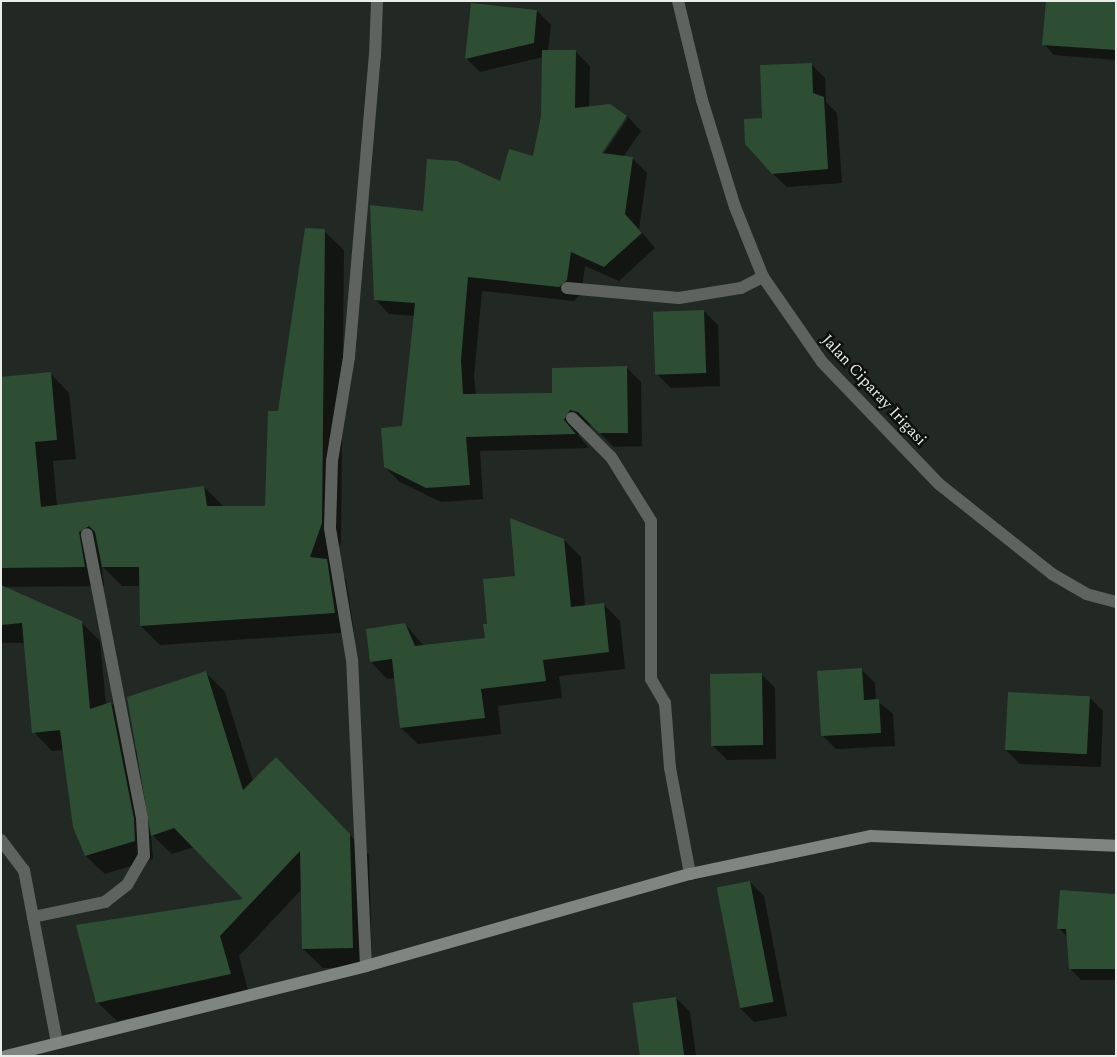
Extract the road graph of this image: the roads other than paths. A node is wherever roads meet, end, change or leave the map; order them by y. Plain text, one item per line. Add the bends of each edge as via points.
1 (377, 1) edge
2 (678, 1) edge
3 (763, 277) junction
4 (566, 288) dead end
5 (572, 418) dead end
6 (87, 534) dead end
7 (1116, 602) edge
8 (1, 840) edge
9 (1116, 846) edge
10 (690, 874) junction
11 (33, 917) junction
12 (366, 966) junction
13 (57, 1043) junction
14 (6, 1056) edge

1 - 12 street via 349,357 332,461 330,528 352,660
2 - 3 street, Jalan Ciparay Irigasi via 702,100 736,207
3 - 4 street via 741,288 708,296 679,298
3 - 7 street, Jalan Ciparay Irigasi via 822,362 939,484 1060,579 1086,594
5 - 10 street via 611,457 651,521 651,679 665,703 670,768
6 - 11 street via 142,818 144,856 128,885 105,902
8 - 11 street via 24,870
9 - 10 street via 872,836
10 - 12 street
11 - 13 street
12 - 13 street
13 - 14 street

